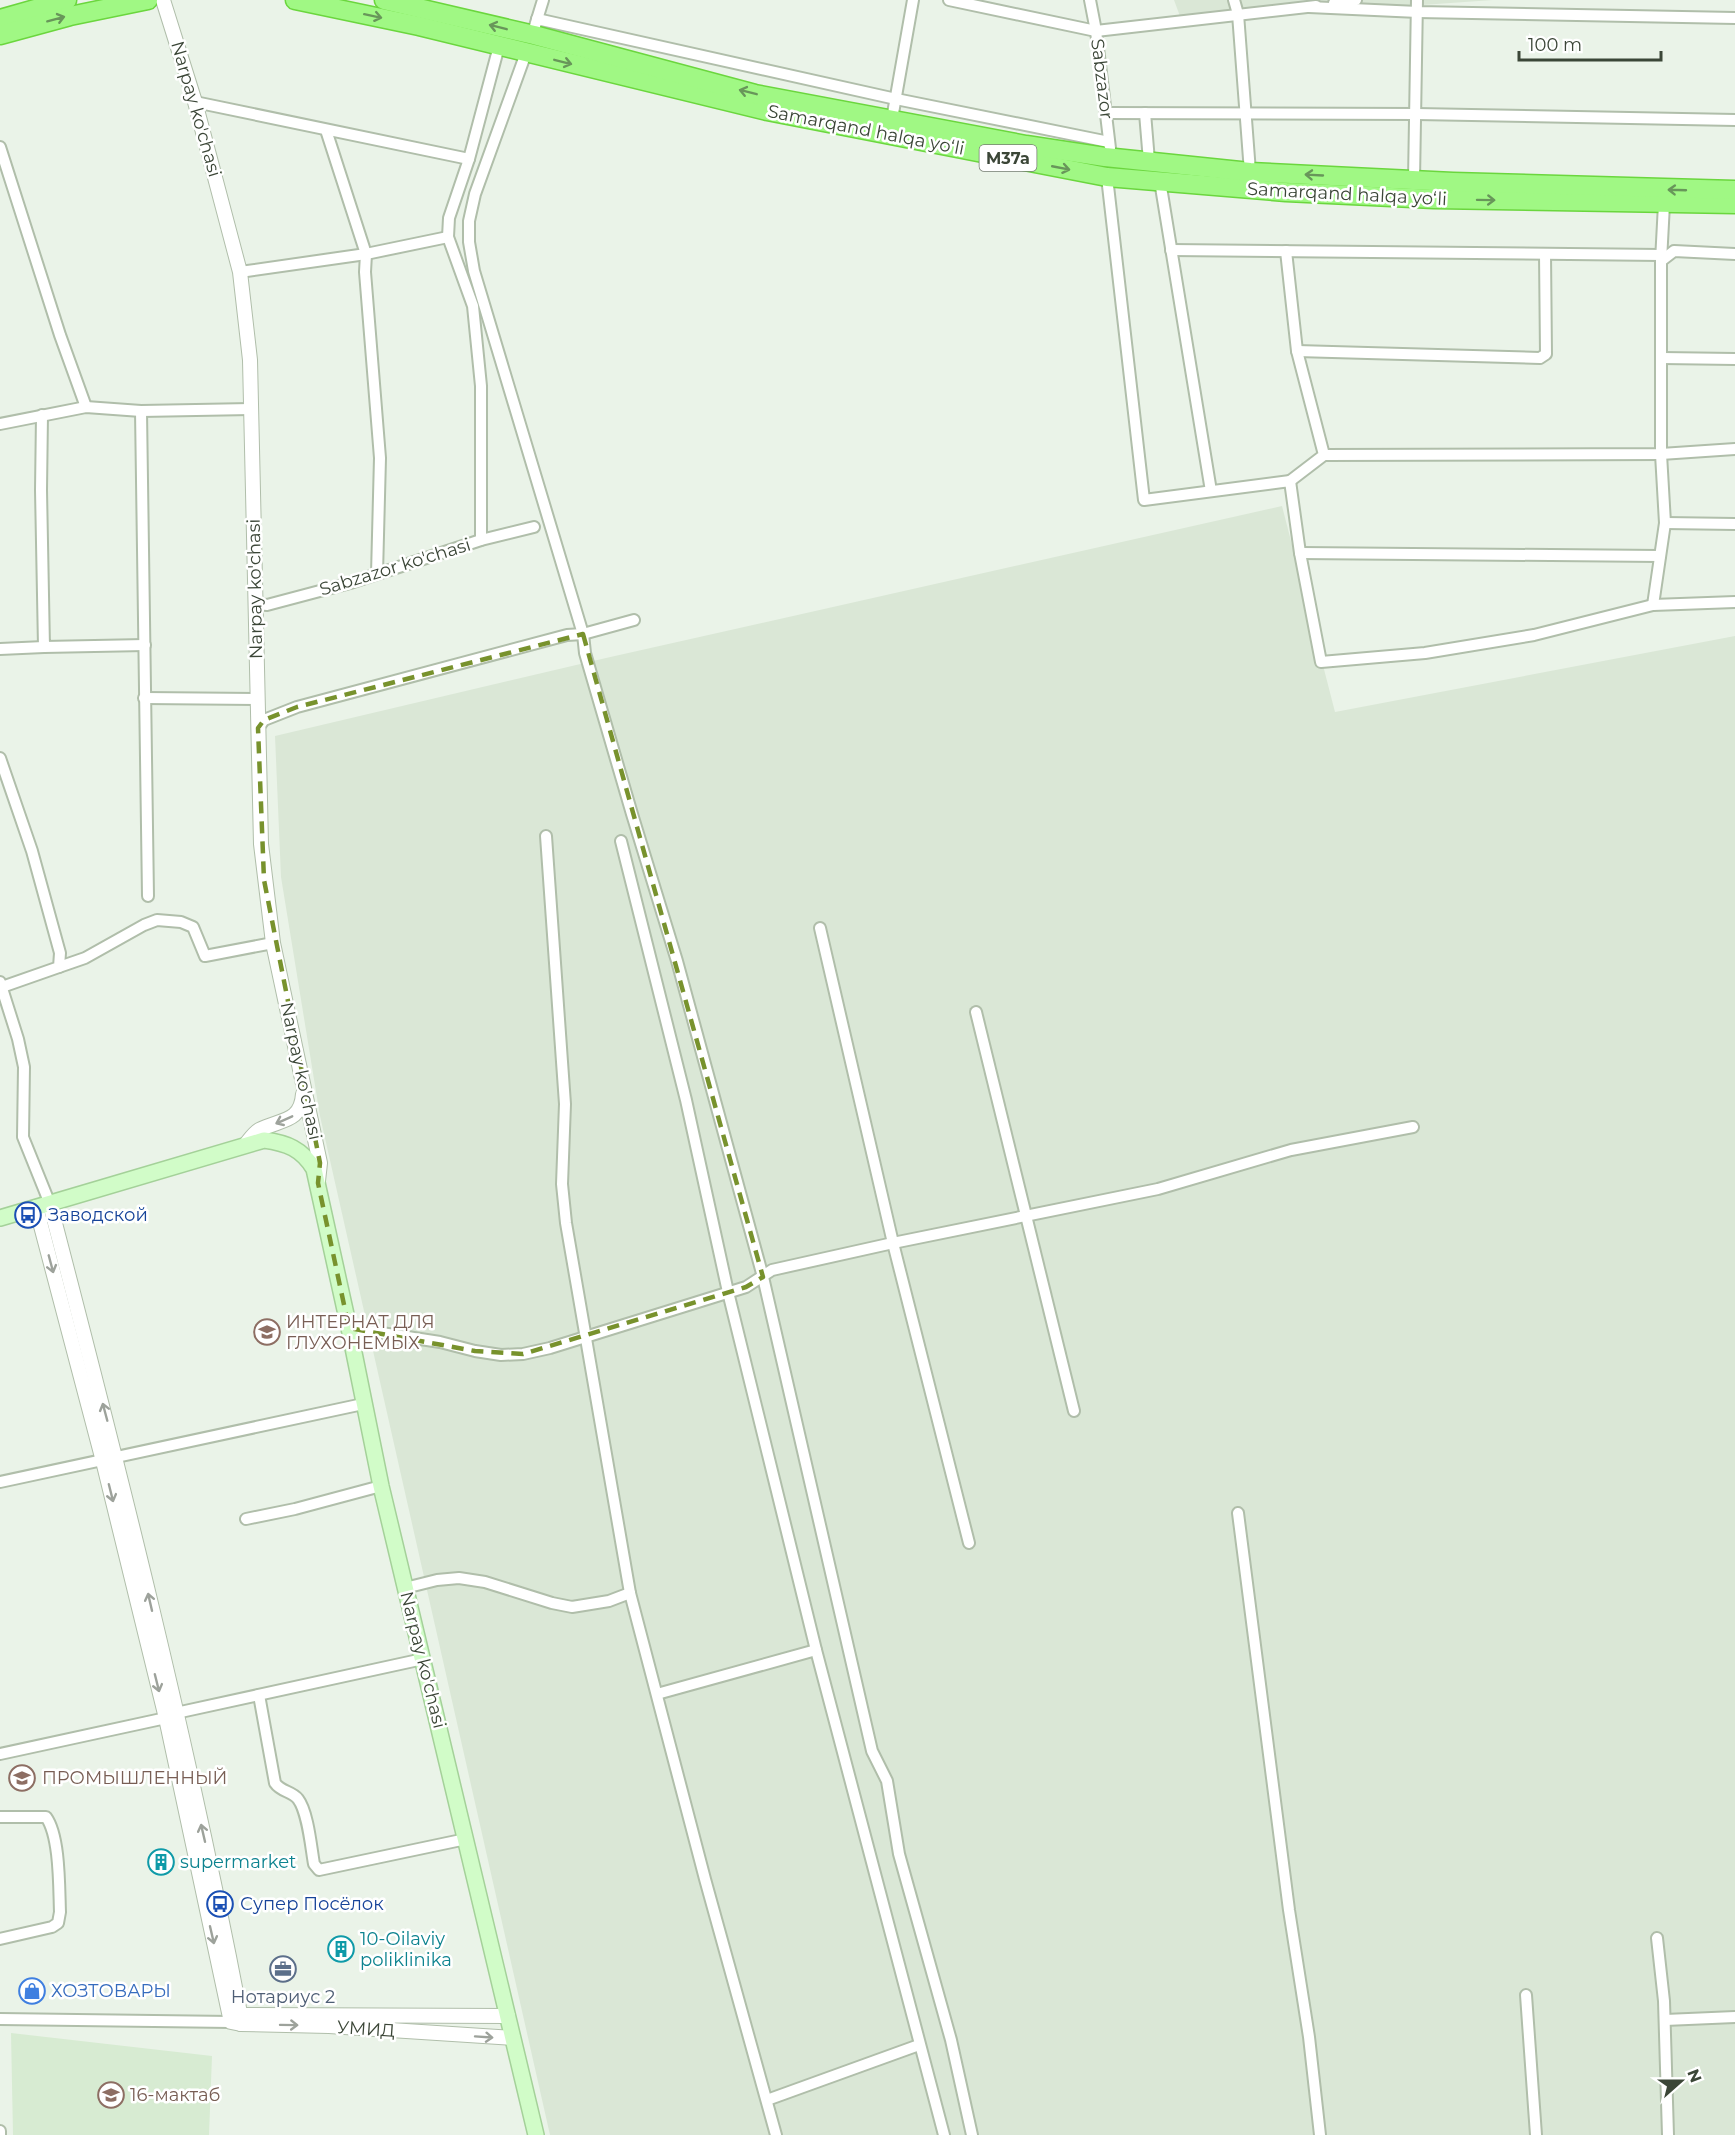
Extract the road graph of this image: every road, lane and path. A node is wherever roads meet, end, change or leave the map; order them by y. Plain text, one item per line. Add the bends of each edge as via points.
1 (67, 0) edge
2 (148, 0) edge
3 (163, 0) edge
4 (295, 0) edge
5 (384, 0) edge
6 (543, 0) edge
7 (913, 0) edge
8 (949, 0) edge
9 (1090, 0) edge
10 (1234, 0) edge
11 (1356, 0) edge
12 (1417, 0) edge
13 (1309, 7) junction
14 (1418, 12) junction
15 (1238, 14) junction
16 (1735, 18) edge
17 (0, 19) edge
18 (535, 27) junction
19 (1096, 31) junction
20 (0, 34) edge
21 (499, 46) junction
22 (526, 53) junction
23 (896, 99) junction
24 (195, 102) junction
25 (1244, 112) junction
26 (1107, 113) junction
27 (1145, 113) junction
28 (1417, 114) junction
29 (892, 119) junction
30 (1735, 120) edge
31 (326, 130) junction
32 (0, 147) edge
33 (1110, 150) junction
34 (469, 159) junction
35 (1149, 161) junction
36 (1107, 177) junction
37 (1237, 177) junction
38 (1414, 180) junction
39 (1160, 181) junction
40 (1735, 190) edge
41 (1664, 204) junction
42 (1735, 204) edge
43 (448, 237) junction
44 (1171, 250) junction
45 (1286, 251) junction
46 (366, 254) junction
47 (1545, 254) junction
48 (1735, 254) edge
49 (1661, 258) junction
50 (240, 272) junction
51 (1297, 351) junction
52 (1662, 358) junction
53 (1735, 358) edge
54 (86, 407) junction
55 (251, 409) junction
56 (141, 411) junction
57 (42, 415) junction
58 (0, 424) edge
59 (1735, 449) edge
60 (1661, 454) junction
61 (1324, 455) junction
62 (1290, 481) junction
63 (1211, 491) junction
64 (1665, 523) junction
65 (1735, 524) edge
66 (534, 527) dead end
67 (481, 540) junction
68 (1300, 553) junction
69 (1660, 556) junction
70 (377, 574) junction
71 (1735, 602) edge
72 (256, 604) junction
73 (1653, 605) junction
74 (634, 620) dead end
75 (583, 634) junction
76 (145, 645) junction
77 (44, 647) junction
78 (0, 649) edge
79 (144, 698) junction
80 (256, 699) junction
81 (258, 728) junction
82 (0, 758) edge
83 (546, 836) dead end
84 (621, 841) dead end
85 (148, 896) dead end
86 (820, 928) dead end
87 (273, 943) junction
88 (59, 967) junction
89 (1, 984) edge
90 (976, 1012) dead end
91 (303, 1083) junction
92 (1413, 1127) dead end
93 (246, 1144) junction
94 (318, 1183) junction
95 (43, 1205) junction
96 (1026, 1217) junction
97 (0, 1218) edge
98 (893, 1243) junction
99 (763, 1277) junction
100 (728, 1292) junction
101 (350, 1328) junction
102 (586, 1335) junction
103 (363, 1404) junction
104 (1074, 1411) dead end
105 (110, 1459) junction
106 (0, 1482) edge
107 (381, 1486) junction
108 (1238, 1513) dead end
109 (246, 1519) dead end
110 (969, 1543) dead end
111 (405, 1588) junction
112 (630, 1593) junction
113 (816, 1650) junction
114 (423, 1659) junction
115 (657, 1694) junction
116 (259, 1695) junction
117 (171, 1715) junction
118 (0, 1754) edge
119 (0, 1817) edge
120 (466, 1839) junction
121 (1657, 1938) dead end
122 (0, 1939) edge
123 (1526, 1995) dead end
124 (508, 2016) junction
125 (1735, 2017) edge
126 (0, 2019) edge
127 (232, 2019) junction
128 (1665, 2020) junction
129 (513, 2038) junction
130 (919, 2045) junction
131 (767, 2100) junction
132 (536, 2135) edge
133 (776, 2135) edge
134 (944, 2135) edge
135 (972, 2135) edge
136 (1320, 2135) edge
137 (1536, 2135) edge
138 (1668, 2135) edge

1 - 17 highway
20 -> 2 highway
3 - 24 street, Narpay ko'chasi
4 -> 21 highway, Samarqand halqa yoʻli / M37a
18 -> 5 highway, Samarqand halqa yoʻli / M37a
6 - 18 street
7 - 23 street
8 - 19 street
9 - 19 street, Sabzazor
10 - 15 street
11 - 13 street
12 - 14 street
13 - 14 street
13 - 15 street
14 - 16 street
14 - 28 street
15 - 19 street
15 - 25 street
18 - 23 street
29 -> 18 highway, Samarqand halqa yoʻli / M37a via 755,94
19 - 26 street, Sabzazor
21 - 22 highway, Samarqand halqa yoʻli / M37a
21 - 34 street
22 -> 36 highway, Samarqand halqa yoʻli / M37a via 767,111
22 - 75 street via 475,194 469,242 474,271
23 - 29 street
23 - 33 street
24 - 31 street
24 - 50 street, Narpay ko'chasi
25 - 27 street
25 - 28 street
25 - 37 street
26 - 27 street
26 - 33 street, Sabzazor
27 - 35 street
28 - 30 street
28 - 38 street
29 - 33 highway, Samarqand halqa yoʻli / M37a via 1026,145
31 - 34 street
31 - 46 street
32 - 54 street
33 - 35 highway, Samarqand halqa yoʻli / M37a
34 - 43 street via 449,218
35 - 37 highway, Samarqand halqa yoʻli / M37a
36 - 39 highway, Samarqand halqa yoʻli / M37a
36 - 63 street via 1144,500
38 -> 37 highway, Samarqand halqa yoʻli / M37a
37 - 39 highway, Samarqand halqa yoʻli / M37a
37 -> 41 highway, Samarqand halqa yoʻli / M37a via 1434,199
40 -> 38 highway, Samarqand halqa yoʻli / M37a
39 - 44 street
41 - 42 highway, Samarqand halqa yoʻli / M37a
41 - 49 street
43 - 46 street
43 - 67 street via 473,306 481,386
44 - 45 street
44 - 63 street
45 - 47 street
45 - 51 street
46 - 50 street
46 - 70 street via 380,458
47 - 49 street
47 - 51 street via 1546,354 1540,358
48 - 49 street via 1674,251
49 - 52 street
50 - 55 street, Narpay ko'chasi
51 - 61 street
52 - 53 street
52 - 60 street
54 - 56 street
54 - 57 street
55 - 56 street
55 - 72 street, Narpay ko'chasi
56 - 76 street
57 - 58 street
57 - 77 street
59 - 60 street
60 - 61 street
60 - 64 street
61 - 62 street
62 - 63 street
62 - 68 street
64 - 65 street
64 - 69 street
66 - 67 street, Sabzazor ko'chasi
67 - 70 street, Sabzazor ko'chasi
68 - 69 street
68 - 73 street via 1322,662 1425,653 1534,635
69 - 73 street
70 - 72 street, Sabzazor ko'chasi via 267,605
71 - 73 street
72 - 80 street, Narpay ko'chasi
74 - 75 street
75 - 81 street via 297,707 264,720
75 - 99 street via 585,653 684,983
76 - 77 street
76 - 79 street
77 - 78 street
79 - 80 street
79 - 85 street
80 - 81 street, Narpay ko'chasi
81 - 87 street, Narpay ko'chasi via 261,844
82 - 88 street via 35,863 60,953
83 - 102 street via 565,1104 562,1184
84 - 100 street via 686,1100
86 - 98 street
87 - 88 street via 205,956 193,927 157,920 86,958
87 - 91 street, Narpay ko'chasi
88 - 89 street
89 - 95 street via 24,1067 23,1137
90 - 96 street
91 -> 93 street via 298,1113 257,1131
91 - 94 street, Narpay ko'chasi via 320,1163
92 - 96 street via 1291,1150 1158,1190
93 - 94 main road, Narpay ko'chasi via 264,1140 292,1148 307,1157
93 - 95 main road
94 - 101 main road, Narpay ko'chasi
95 - 97 main road
95 - 105 street
96 - 98 street
96 - 104 street
98 - 99 street via 772,1270
98 - 110 street
99 - 100 street
99 - 135 street via 872,1751 886,1781 899,1854 951,2040
100 - 102 street
100 - 113 street
101 - 102 street via 501,1355 550,1348
101 - 103 main road, Narpay ko'chasi
102 - 112 street
103 - 105 street
103 - 107 main road, Narpay ko'chasi
105 - 106 street
105 - 117 street
107 - 109 street
107 - 111 main road, Narpay ko'chasi
108 - 136 street
111 - 112 street via 459,1578 572,1607
111 - 114 main road, Narpay ko'chasi
112 - 115 street
113 - 115 street
113 - 130 street
114 - 116 street
114 - 120 main road, Narpay ko'chasi
115 - 131 street
116 - 117 street
116 - 120 street via 276,1784 302,1804 314,1864 319,1870
117 - 118 street
117 - 127 street via 217,1894
119 - 122 street via 46,1817 50,1823 55,1837 60,1912 58,1923 52,1927
120 - 124 main road, Narpay ko'chasi
121 - 128 street
123 - 137 street
124 - 127 street, УМИД
124 - 129 main road, Narpay ko'chasi
125 - 128 street
126 - 127 street, УМИД
127 -> 129 street, УМИД
128 - 138 street
129 - 132 main road, Narpay ko'chasi
130 - 131 street
130 - 134 street
131 - 133 street

